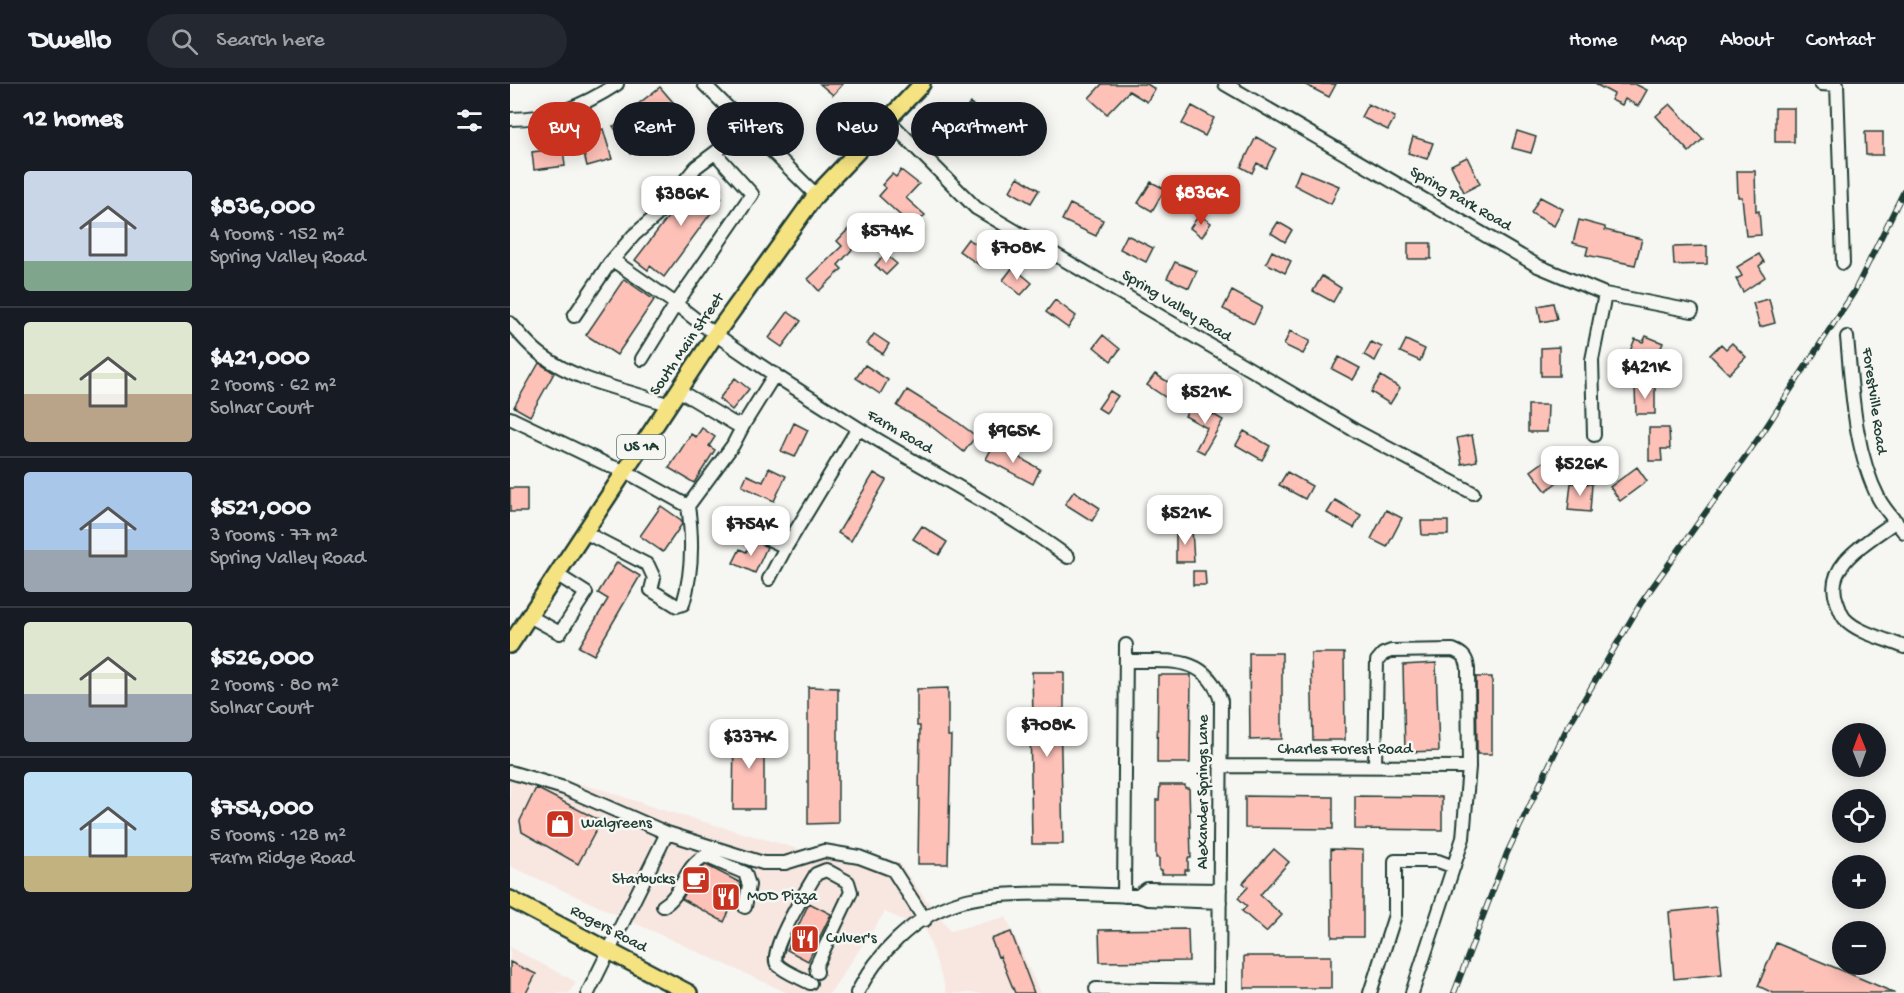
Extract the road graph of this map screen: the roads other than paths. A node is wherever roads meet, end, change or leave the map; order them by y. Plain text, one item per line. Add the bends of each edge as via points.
1 (617, 84) edge
2 (704, 84) edge
3 (921, 84) edge
4 (1225, 84) edge
5 (1821, 84) edge
6 (1837, 84) edge
7 (722, 102) edge
8 (899, 105) edge
9 (510, 119) edge
10 (899, 131) edge
11 (713, 156) edge
12 (718, 156) edge
13 (776, 156) edge
14 (851, 156) edge
15 (816, 195) junction
16 (614, 261) junction
17 (1843, 263) dead end
18 (1605, 294) junction
19 (676, 304) junction
20 (1692, 311) dead end
21 (574, 316) dead end
22 (510, 323) edge
23 (715, 335) junction
24 (1847, 337) dead end
25 (642, 358) dead end
26 (775, 374) junction
27 (678, 390) junction
28 (669, 405) junction
29 (510, 418) edge
30 (745, 422) junction
31 (858, 428) junction
32 (1594, 435) dead end
33 (625, 471) junction
34 (1473, 493) dead end
35 (688, 507) junction
36 (1896, 521) junction
37 (732, 522) dead end
38 (584, 532) junction
39 (1904, 532) edge
40 (786, 547) junction
41 (1068, 557) dead end
42 (556, 574) junction
43 (769, 579) dead end
44 (529, 616) junction
45 (511, 641) edge
46 (1126, 645) dead end
47 (1904, 647) edge
48 (1126, 661) junction
49 (1220, 766) junction
50 (1375, 766) junction
51 (1469, 767) junction
52 (510, 772) edge
53 (667, 833) junction
54 (1454, 867) junction
55 (1124, 896) junction
56 (1220, 896) junction
57 (510, 899) edge
58 (663, 906) dead end
59 (745, 907) dead end
60 (925, 920) junction
61 (608, 950) junction
62 (814, 978) joint
63 (1096, 989) dead end
64 (1219, 992) edge
65 (588, 993) edge
66 (688, 993) edge
67 (857, 993) edge
68 (1370, 993) edge
69 (1412, 993) edge

1 - 9 street via 562,113
2 - 7 street
3 - 8 main road, South Main Street / US 1A
4 - 18 street, Spring Park Road via 1538,266
5 - 6 street
6 - 17 street
10 - 34 street, Spring Valley Road via 976,208 1354,430
11 - 16 street via 696,167
12 - 19 street via 752,194
13 - 15 street
14 - 15 main road, South Main Street / US 1A
15 - 23 main road, South Main Street / US 1A
16 - 19 street, Farm Road
16 - 21 street
18 - 20 street, Spring Park Road
18 - 32 street via 1592,360
19 - 23 street, Farm Road
19 - 25 street
22 - 28 street via 541,355 567,371
23 - 26 street, Farm Road
23 - 27 main road, South Main Street / US 1A
24 - 36 street, Forestville Road via 1853,403 1866,466 1880,500
26 - 30 street
26 - 31 street, Farm Road
27 - 28 main road, South Main Street / US 1A
27 - 30 street via 735,424
28 - 33 main road, South Main Street / US 1A
29 - 33 street
30 - 35 street
31 - 40 street
31 - 41 street, Farm Road via 1022,523
33 - 35 street
33 - 38 main road, South Main Street / US 1A
35 - 38 street via 693,540 689,585 683,604 677,606 651,590 654,578 648,565
36 - 39 street, Forestville Road
36 - 47 street via 1839,566 1835,596 1843,618
37 - 40 street
38 - 42 main road, South Main Street / US 1A
40 - 43 street
42 - 44 main road, South Main Street / US 1A
42 - 44 street via 586,592 560,633
44 - 45 main road, South Main Street / US 1A
46 - 48 street
48 - 49 street, Alexander Springs Lane via 1184,662 1209,677 1221,701
48 - 55 street
49 - 50 street, Charles Forest Road
49 - 56 street, Alexander Springs Lane
50 - 51 street, Charles Forest Road
50 - 51 street via 1377,662 1391,651 1453,650 1467,660
51 - 54 street via 1463,838
52 - 53 street via 564,788
53 - 60 street via 763,863 785,862 824,851 859,857 893,870
53 - 61 street
54 - 68 street via 1438,861 1395,861 1395,915
54 - 69 street
55 - 56 street, Alexander Springs Lane via 1138,896 1147,889
55 - 60 street, Alexander Springs Lane via 1008,895 956,903
56 - 64 street, Alexander Springs Lane
57 - 61 main road, Rogers Road
58 - 59 street via 672,901 694,861 705,856 745,873 749,885
60 - 67 street, Alexander Springs Lane via 902,932
61 - 65 street
61 - 66 main road, Rogers Road
62 - 62 street via 850,892 848,882 826,870 816,874 779,941 775,957 778,964
63 - 64 street

